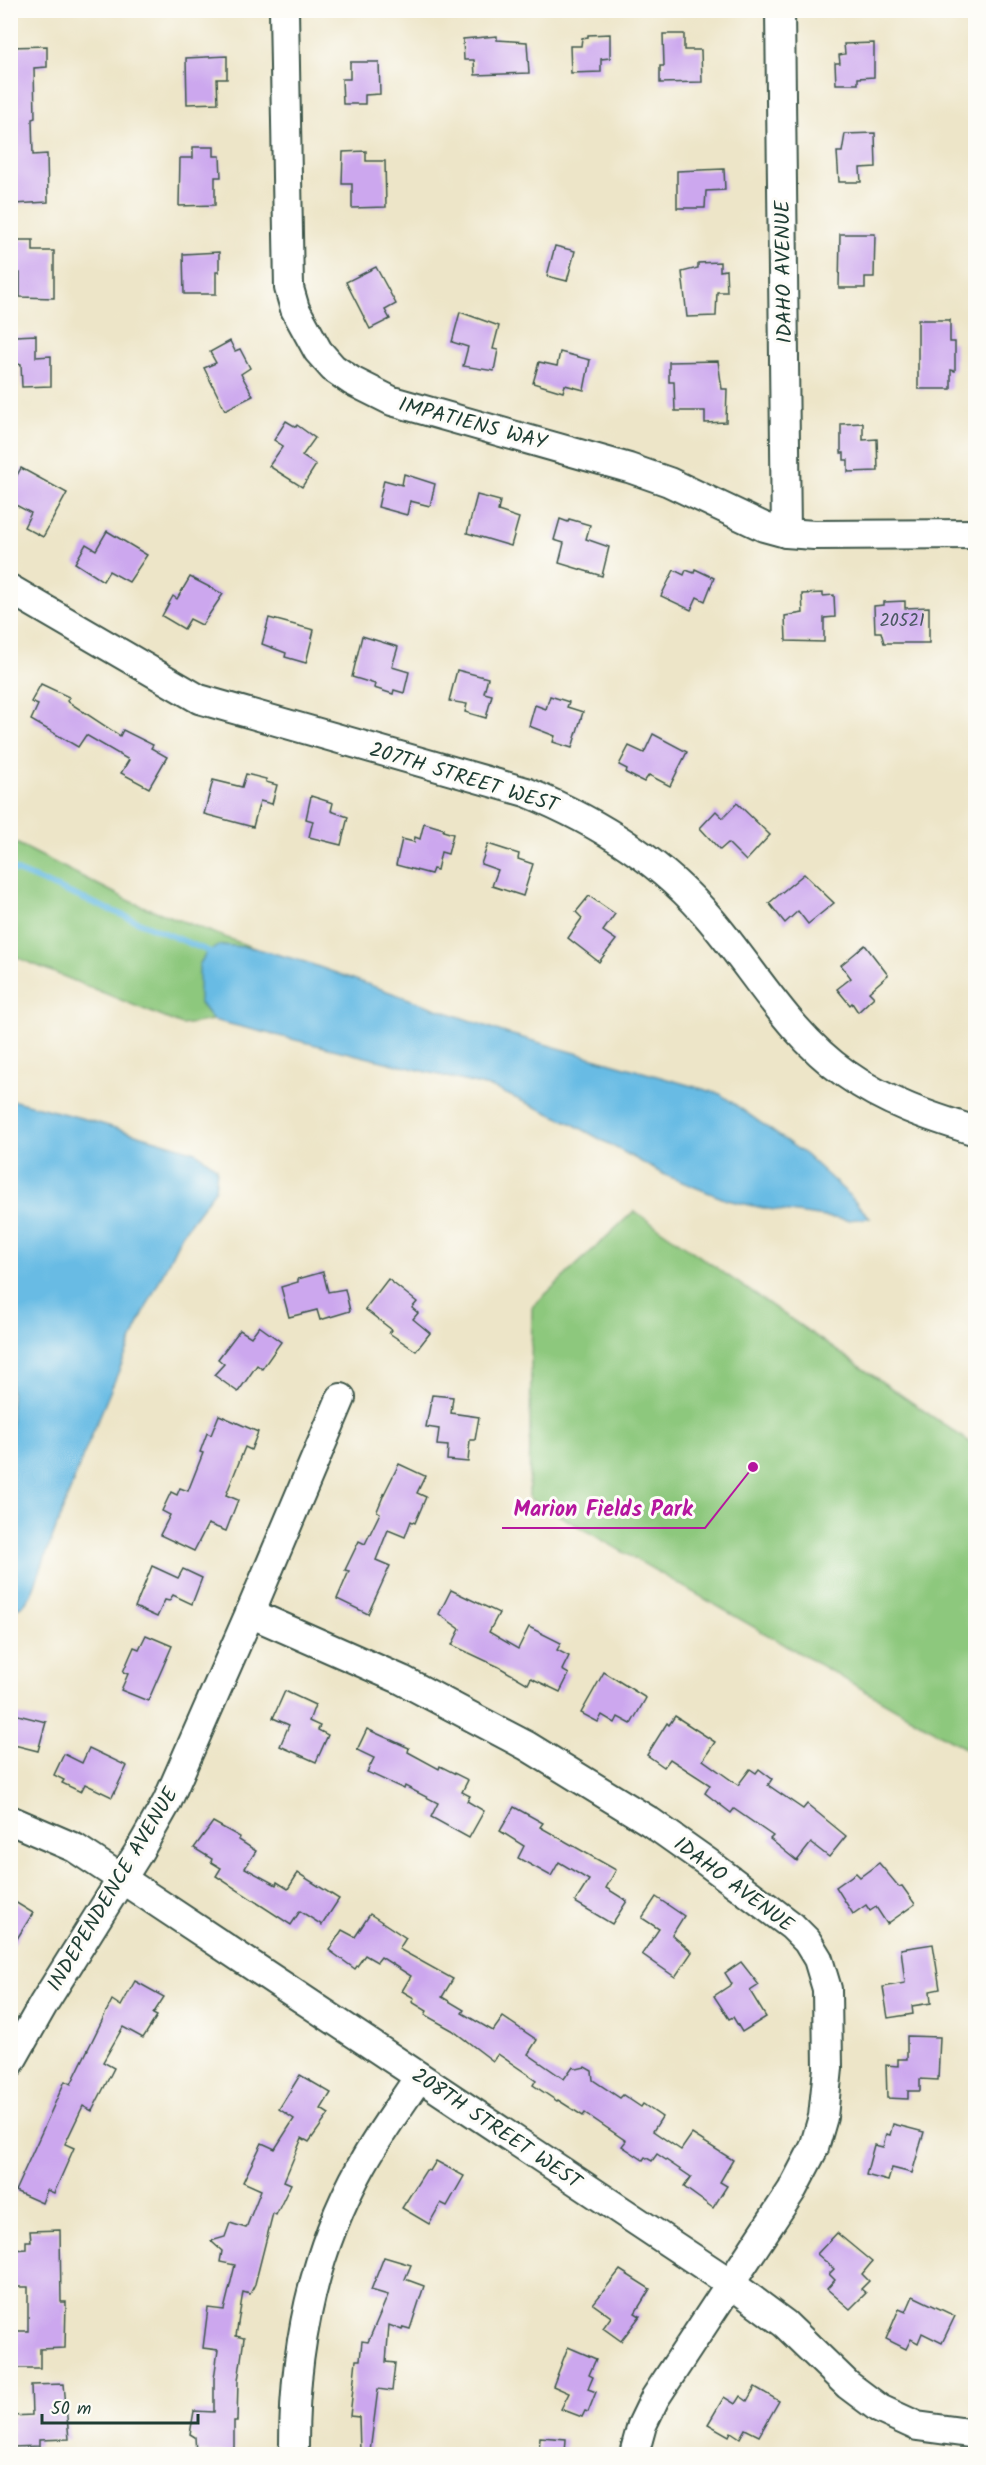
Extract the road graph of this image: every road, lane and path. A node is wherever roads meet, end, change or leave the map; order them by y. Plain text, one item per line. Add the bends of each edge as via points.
1 (284, 10) edge
2 (780, 10) edge
3 (786, 533) junction
4 (975, 534) edge
5 (10, 589) edge
6 (975, 1131) edge
7 (341, 1398) dead end
8 (250, 1613) junction
9 (10, 1820) edge
10 (122, 1879) junction
11 (10, 2063) edge
12 (419, 2077) junction
13 (730, 2283) junction
14 (975, 2434) edge
15 (294, 2454) edge
16 (634, 2454) edge

1 - 3 street, IMPATIENS WAY via 290,288 305,331 333,368 392,401 630,468
2 - 3 street, IDAHO AVENUE
3 - 4 street, IMPATIENS WAY
5 - 6 street, 207TH STREET WEST via 199,699 526,792 590,822 623,841 684,891 786,1018 825,1058 894,1102
7 - 8 street, INDEPENDENCE AVENUE
8 - 10 street, INDEPENDENCE AVENUE via 167,1802
8 - 13 street, IDAHO AVENUE via 402,1680 527,1746 649,1821 774,1911 807,1941 822,1969 827,1989 828,2076 823,2116 814,2148 800,2176
9 - 10 street, 208TH STREET WEST via 75,1848
10 - 11 street, INDEPENDENCE AVENUE
10 - 12 street, 208TH STREET WEST
12 - 13 street, 208TH STREET WEST
12 - 15 street via 363,2163 322,2257 300,2348
13 - 14 street, 208TH STREET WEST via 785,2324 848,2385 880,2409 917,2426
13 - 16 street, IDAHO AVENUE via 655,2398

